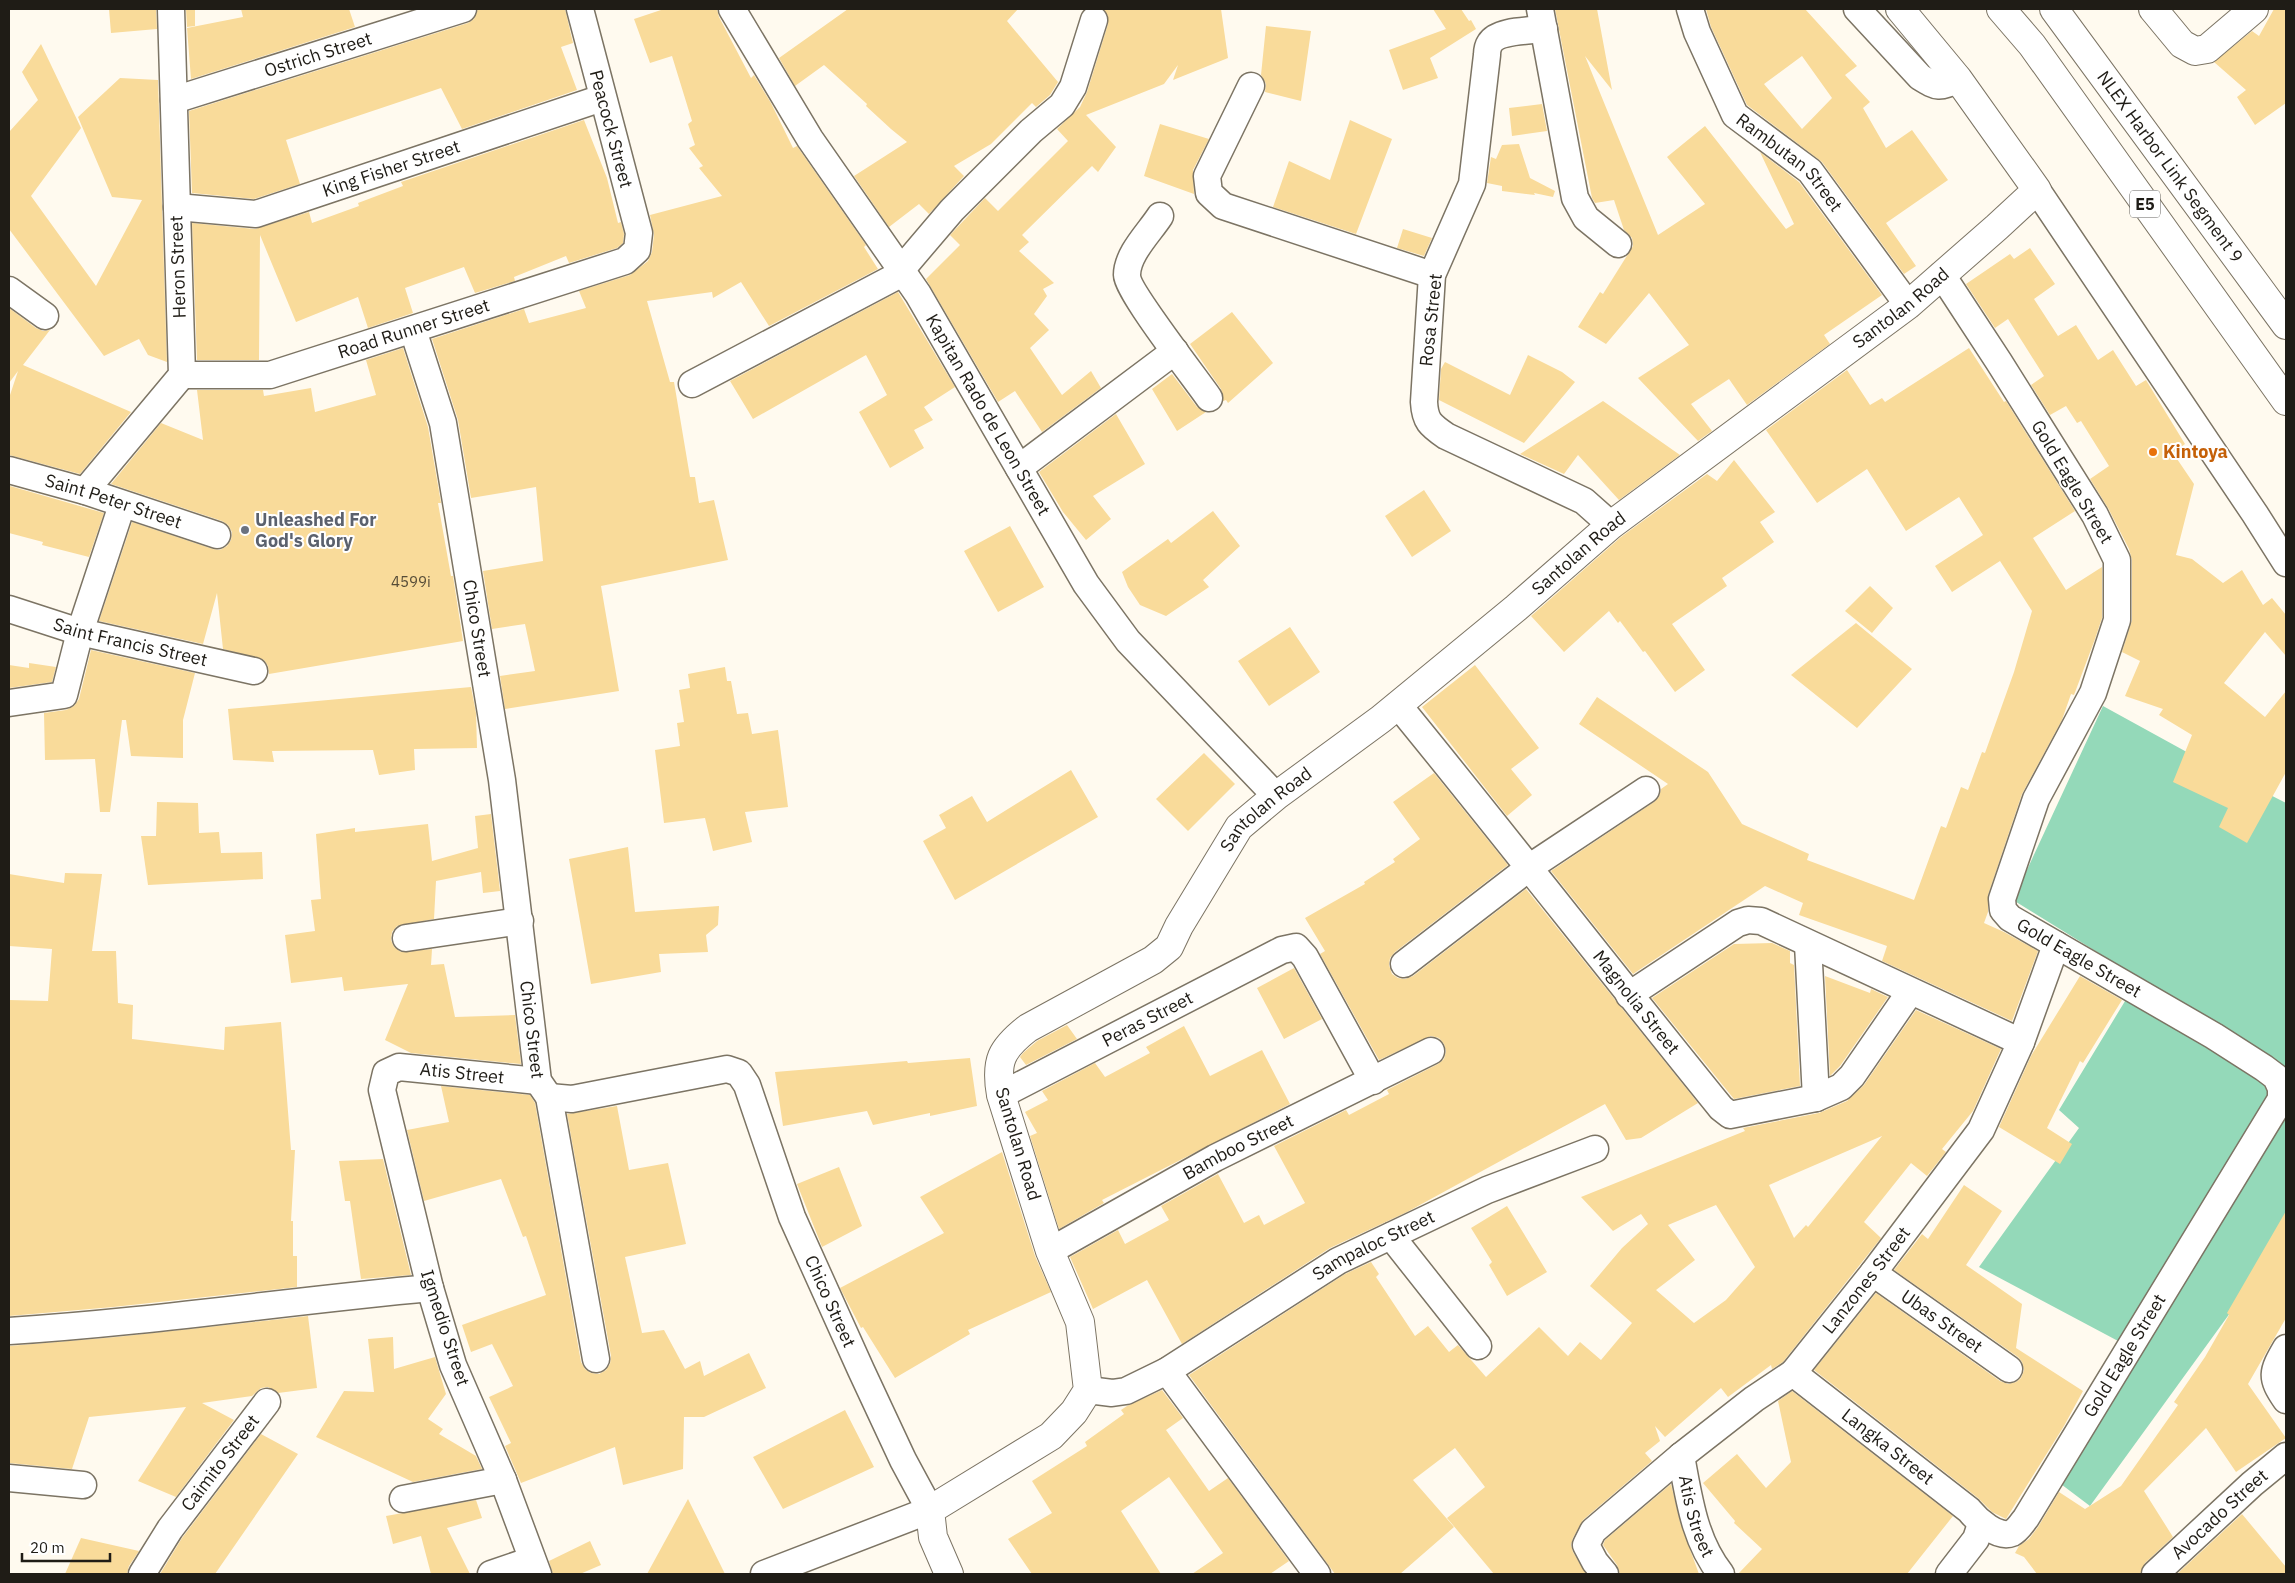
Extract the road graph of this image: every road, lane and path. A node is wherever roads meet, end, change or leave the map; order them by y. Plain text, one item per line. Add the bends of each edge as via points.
1 (171, 9) edge
2 (463, 9) edge
3 (580, 9) edge
4 (732, 9) edge
5 (1690, 9) edge
6 (1857, 9) edge
7 (1900, 9) edge
8 (2001, 9) edge
9 (2054, 9) edge
10 (2153, 9) edge
11 (2254, 9) edge
12 (1542, 19) edge
13 (1094, 20) dead end
14 (1958, 79) junction
15 (1252, 86) dead end
16 (602, 98) junction
17 (174, 100) junction
18 (2037, 190) junction
19 (177, 207) junction
20 (1160, 216) dead end
21 (1618, 244) dead end
22 (637, 250) joint
23 (901, 270) junction
24 (1432, 275) junction
25 (1942, 275) junction
26 (9, 290) edge
27 (1908, 305) junction
28 (45, 316) dead end
29 (2286, 325) edge
30 (413, 330) junction
31 (1175, 351) junction
32 (182, 375) junction
33 (692, 384) dead end
34 (1209, 398) dead end
35 (2286, 401) edge
36 (1019, 468) junction
37 (9, 470) edge
38 (84, 490) junction
39 (122, 504) junction
40 (1611, 525) junction
41 (217, 535) dead end
42 (2286, 563) edge
43 (9, 609) edge
44 (80, 632) junction
45 (254, 671) dead end
46 (9, 703) edge
47 (1398, 705) junction
48 (1646, 790) dead end
49 (1276, 796) junction
50 (1530, 867) junction
51 (520, 921) junction
52 (406, 938) dead end
53 (1808, 944) junction
54 (2056, 944) junction
55 (1404, 964) dead end
56 (1910, 992) junction
57 (1629, 995) junction
58 (2021, 1042) junction
59 (1431, 1051) dead end
60 (386, 1073) joint
61 (1373, 1081) junction
62 (544, 1089) junction
63 (1002, 1095) junction
64 (1816, 1098) junction
65 (1594, 1149) dead end
66 (1391, 1236) junction
67 (1050, 1251) junction
68 (1873, 1273) junction
69 (430, 1288) junction
70 (9, 1331) edge
71 (1478, 1346) dead end
72 (2286, 1348) edge
73 (596, 1359) dead end
74 (2009, 1369) dead end
75 (1167, 1371) junction
76 (1793, 1373) junction
77 (1088, 1390) junction
78 (2286, 1400) edge
79 (268, 1402) dead end
80 (1681, 1456) junction
81 (2286, 1456) edge
82 (9, 1478) edge
83 (503, 1480) junction
84 (83, 1485) dead end
85 (403, 1499) dead end
86 (930, 1510) junction
87 (1981, 1524) junction
88 (535, 1567) edge
89 (142, 1574) edge
90 (492, 1574) edge
91 (764, 1574) edge
92 (949, 1574) edge
93 (1317, 1574) edge
94 (1605, 1574) edge
95 (1721, 1574) edge
96 (1949, 1574) edge
97 (2155, 1574) edge

1 - 17 street, Heron Street
2 - 17 street, Ostrich Street
3 - 16 street, Peacock Street
4 - 23 street, Kapitan Rado de Leon Street via 810,139
5 - 27 street, Rambutan Street via 1735,116 1810,171
6 - 14 street via 1920,77 1941,87
7 - 14 main road
8 - 35 main road, E5 via 2038,53
9 - 29 main road, NLEX Harbor Link Segment 9 / E5
10 - 11 main road via 2182,44 2195,51 2207,49
12 - 21 street, Rosa Street via 1575,198 1586,218
12 - 24 street, Rosa Street via 1496,37 1490,43 1472,184
13 - 23 street via 1073,87 1062,105 1031,131 952,210
14 - 18 main road
15 - 24 street via 1207,176 1209,193 1223,206
16 - 19 street, King Fisher Street via 256,214
16 - 22 street, Peacock Street via 639,233
17 - 19 street, Heron Street
18 - 25 main road, Santolan Road
18 - 42 street
19 - 32 street, Heron Street
20 - 31 street via 1129,260 1126,276 1138,300
22 - 30 street, Road Runner Street via 625,261
23 - 33 street via 895,277
23 - 36 street, Kapitan Rado de Leon Street
24 - 40 street, Rosa Street via 1424,402 1425,416 1432,426 1446,436 1584,501
25 - 27 main road, Santolan Road
25 - 54 street, Gold Eagle Street via 2095,515 2117,560 2117,620 2093,692 2036,799 2002,899 2003,910 2010,918
26 - 28 street
27 - 40 main road, Santolan Road
30 - 32 street, Road Runner Street via 270,375
30 - 51 street, Chico Street via 443,423 502,780
31 - 34 street
31 - 36 street
32 - 38 street
36 - 49 street, Kapitan Rado de Leon Street via 1086,584 1128,641
37 - 38 street, Saint Peter Street
38 - 39 street, Saint Peter Street
39 - 41 street, Saint Peter Street
39 - 44 street
40 - 47 main road, Santolan Road
43 - 44 street, Saint Francis Street
44 - 45 street, Saint Francis Street
44 - 46 street via 64,696
47 - 49 main road, Santolan Road
47 - 50 street, Magnolia Street
48 - 50 street
49 - 63 main road, Santolan Road via 1239,827 1169,948 1153,960 1028,1028 1010,1042 999,1059
50 - 55 street
50 - 57 street, Magnolia Street
51 - 52 street
51 - 62 street, Chico Street
53 - 56 street
53 - 57 street via 1761,921 1748,920 1738,923
53 - 64 street
54 - 58 street, Lanzones Street
54 - 87 street, Gold Eagle Street via 2264,1068 2276,1077 2282,1099 2026,1518 2013,1532 2004,1534
56 - 58 street
56 - 64 street, Magnolia Street via 1852,1076 1841,1087
57 - 64 street, Magnolia Street via 1730,1115
58 - 68 street, Lanzones Street via 1981,1130
59 - 61 street, Bamboo Street
60 - 62 street, Atis Street via 399,1068
60 - 69 street, Igmedio Street via 382,1090
61 - 63 street, Peras Street via 1305,957 1296,947 1282,950
61 - 67 street, Bamboo Street via 1215,1158
62 - 73 street
62 - 86 street, Chico Street via 572,1099 727,1069 738,1074 747,1085 792,1217 903,1460
63 - 67 main road, Santolan Road
65 - 66 street, Sampaloc Street via 1487,1190
66 - 71 street
66 - 75 street, Sampaloc Street via 1338,1261
67 - 77 main road, Santolan Road via 1080,1322
68 - 74 street, Ubas Street
68 - 76 street, Lanzones Street
69 - 70 street via 207,1314
69 - 83 street, Igmedio Street via 453,1365
72 - 78 street via 2274,1369 2274,1381
75 - 77 street, Sampaloc Street via 1126,1391
75 - 93 street
76 - 80 street, Lanzones Street
76 - 87 street, Langka Street via 1969,1510
77 - 86 main road via 1074,1412 1051,1436
79 - 89 street, Caimito Street via 170,1529
80 - 94 street, Lanzones Street via 1594,1531 1586,1545
80 - 95 street, Atis Street via 1701,1543
81 - 97 street, Avocado Street
82 - 84 street
83 - 85 street
83 - 88 street, Igmedio Street
86 - 91 street
86 - 92 main road via 933,1538
87 - 96 street via 1976,1539
88 - 90 street

